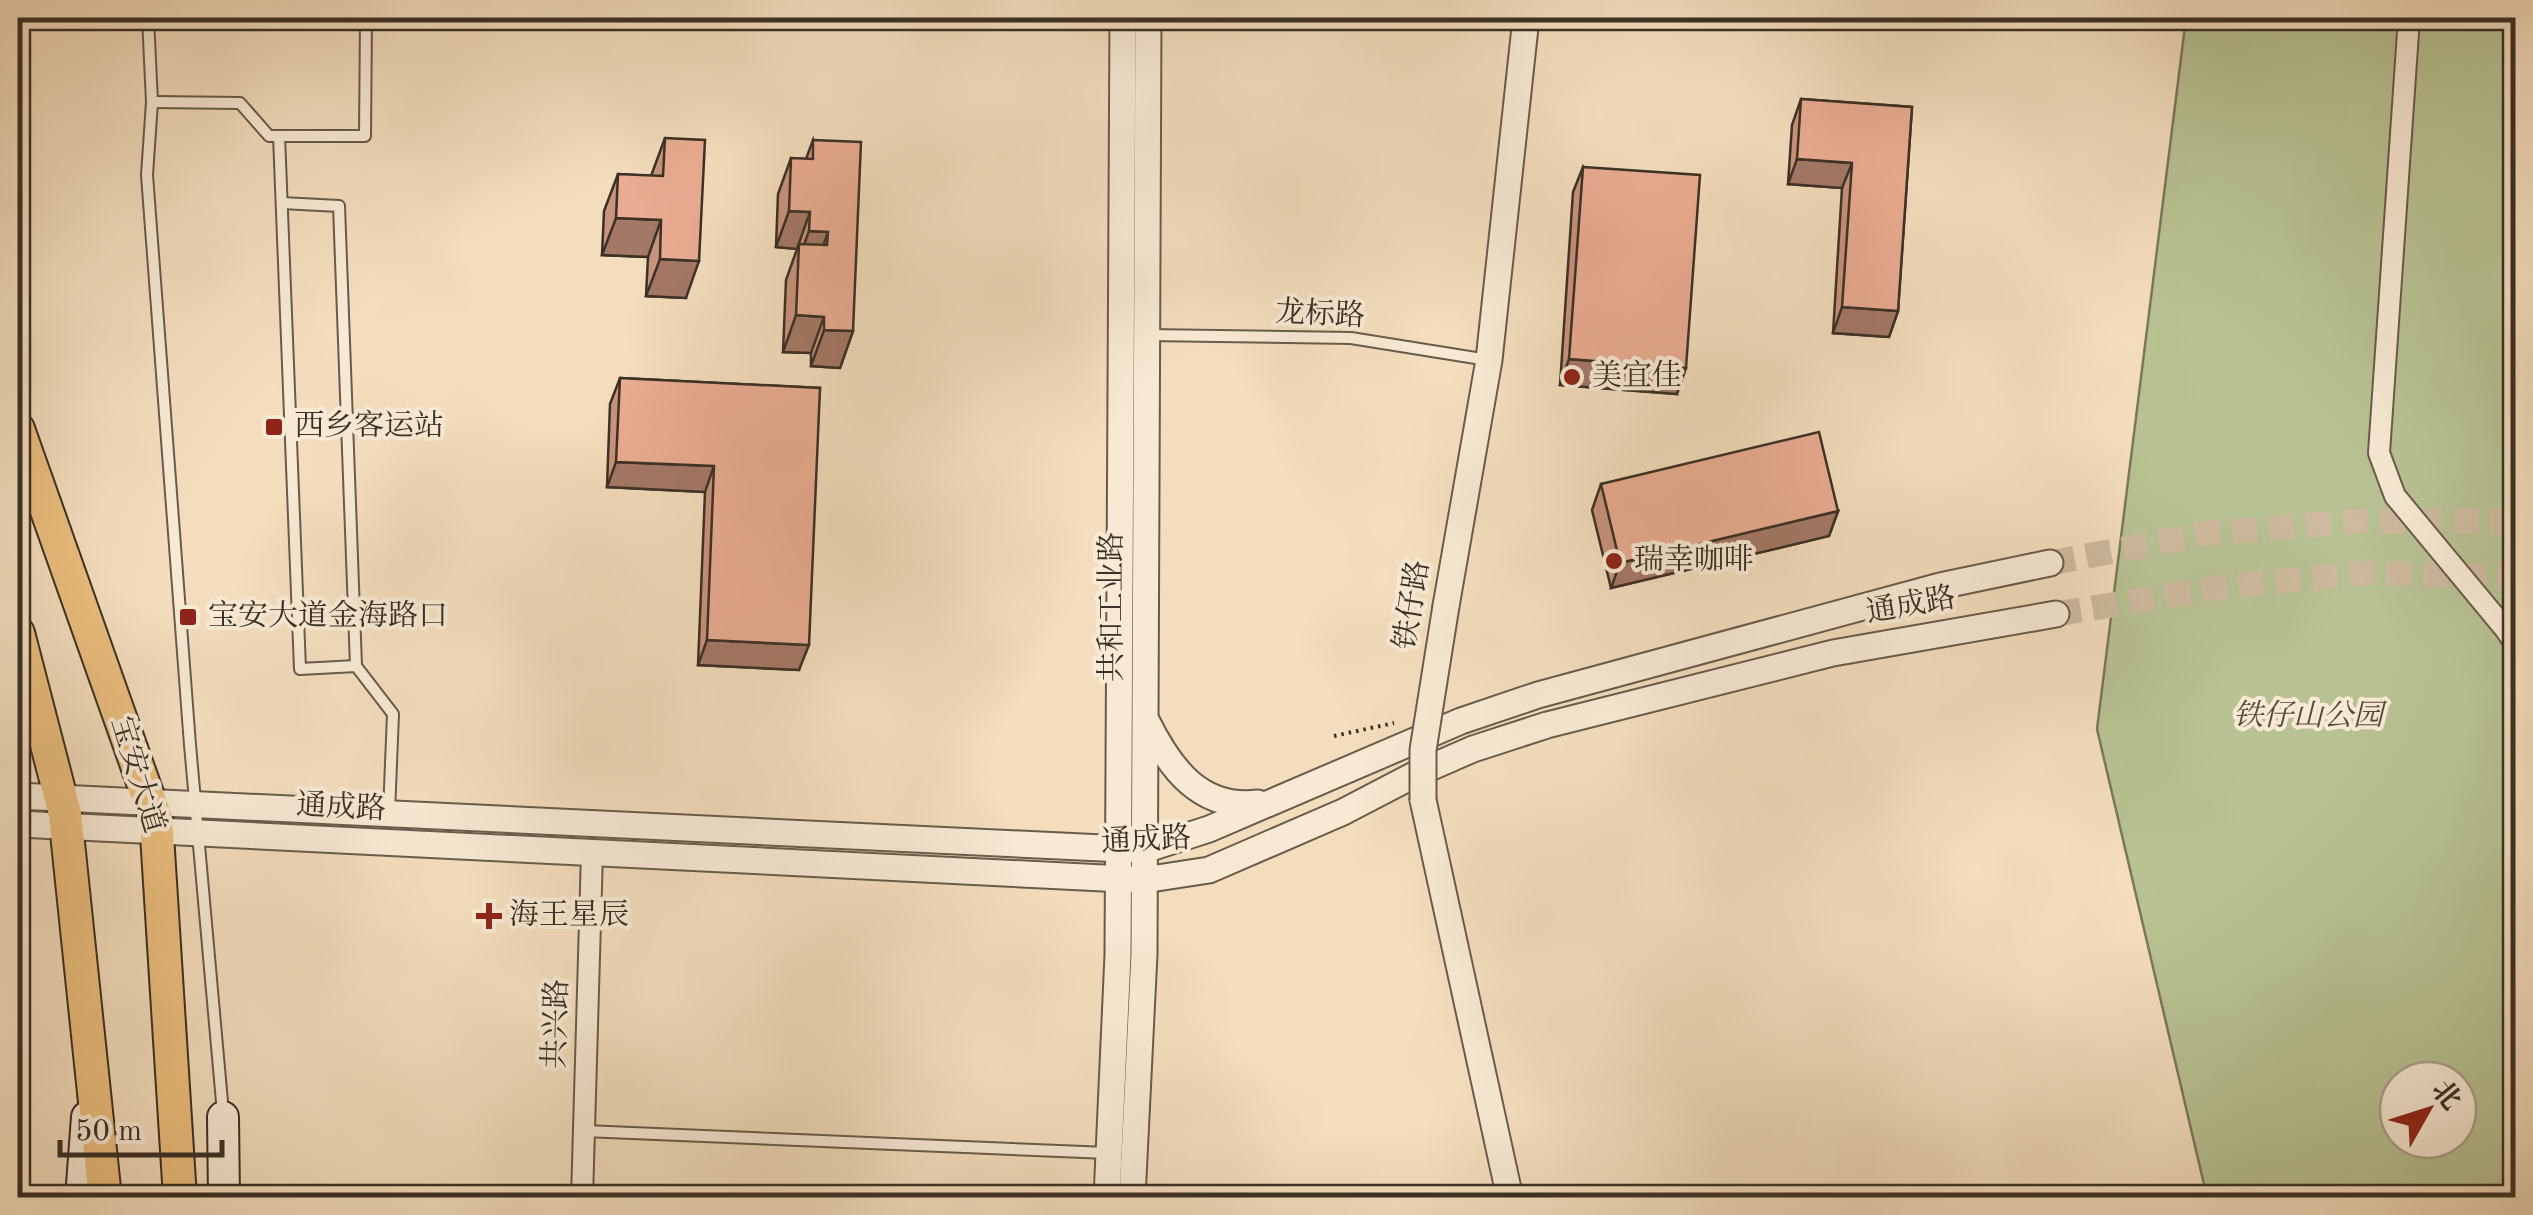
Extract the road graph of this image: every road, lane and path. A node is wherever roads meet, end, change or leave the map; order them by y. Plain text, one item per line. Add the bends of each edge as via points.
1 (148, 18) edge
2 (366, 18) edge
3 (1124, 18) edge
4 (1148, 18) edge
5 (1526, 18) edge
6 (2409, 18) edge
7 (152, 102) junction
8 (279, 136) junction
9 (282, 204) junction
10 (1147, 335) junction
11 (1488, 360) junction
12 (18, 429) edge
13 (2050, 563) tunnel mouth
14 (2056, 614) tunnel mouth
15 (21, 645) edge
16 (2516, 646) edge
17 (356, 666) junction
18 (18, 716) edge
19 (1428, 716) junction
20 (1144, 718) junction
21 (1334, 736) dead end
22 (18, 796) edge
23 (1273, 802) junction
24 (195, 804) junction
25 (64, 812) junction
26 (388, 814) junction
27 (154, 817) junction
28 (18, 824) edge
29 (198, 833) junction
30 (1132, 850) junction
31 (592, 853) junction
32 (1131, 879) junction
33 (92, 1049) junction
34 (223, 1117) junction
35 (584, 1130) junction
36 (1110, 1153) junction
37 (81, 1198) edge
38 (105, 1198) edge
39 (180, 1198) edge
40 (212, 1198) edge
41 (224, 1198) edge
42 (582, 1198) edge
43 (1108, 1198) edge
44 (1132, 1198) edge
45 (1510, 1198) edge

1 - 7 lane
2 - 8 lane via 365,136
3 - 30 street, 共和工业路
4 - 10 street, 共和工业路
5 - 11 street, 铁仔路
6 - 16 street via 2379,453 2395,496
7 - 8 lane via 240,103 270,136
7 - 24 lane via 148,175
8 - 9 lane
9 - 17 lane via 339,206
9 - 17 lane via 300,669
10 - 11 lane, 龙标路 via 1350,338
10 - 20 street, 共和工业路
11 - 19 street, 铁仔路, bridge
12 - 27 main road, 宝安大道
13 - 23 street, 通成路 via 1940,586 1538,695 1460,721
14 - 32 street, 通成路 via 1833,653 1547,725 1473,749 1208,870
15 - 18 street
15 - 25 main road
17 - 26 lane via 393,714
19 - 21 path
19 - 45 street, 铁仔路, bridge via 1423,800
20 - 23 street via 1175,771 1194,789 1243,805
20 - 30 street, 共和工业路
22 - 25 street
23 - 30 street, 通成路
24 - 26 street, 通成路
24 - 27 street, 通成路
24 - 29 lane
25 - 27 street
25 - 28 street
25 - 33 main road
26 - 30 street, 通成路
27 - 29 street, 通成路
27 - 39 main road, 宝安大道
29 - 31 street, 通成路
29 - 34 lane
30 - 32 street, 共和工业路
31 - 32 street, 通成路
31 - 35 street, 共兴路
32 - 36 street, 共和工业路
32 - 44 street, 共和工业路
33 - 37 main road
33 - 38 main road
34 - 40 lane
34 - 41 main road
35 - 36 lane
35 - 42 street, 共兴路
36 - 43 street, 共和工业路

